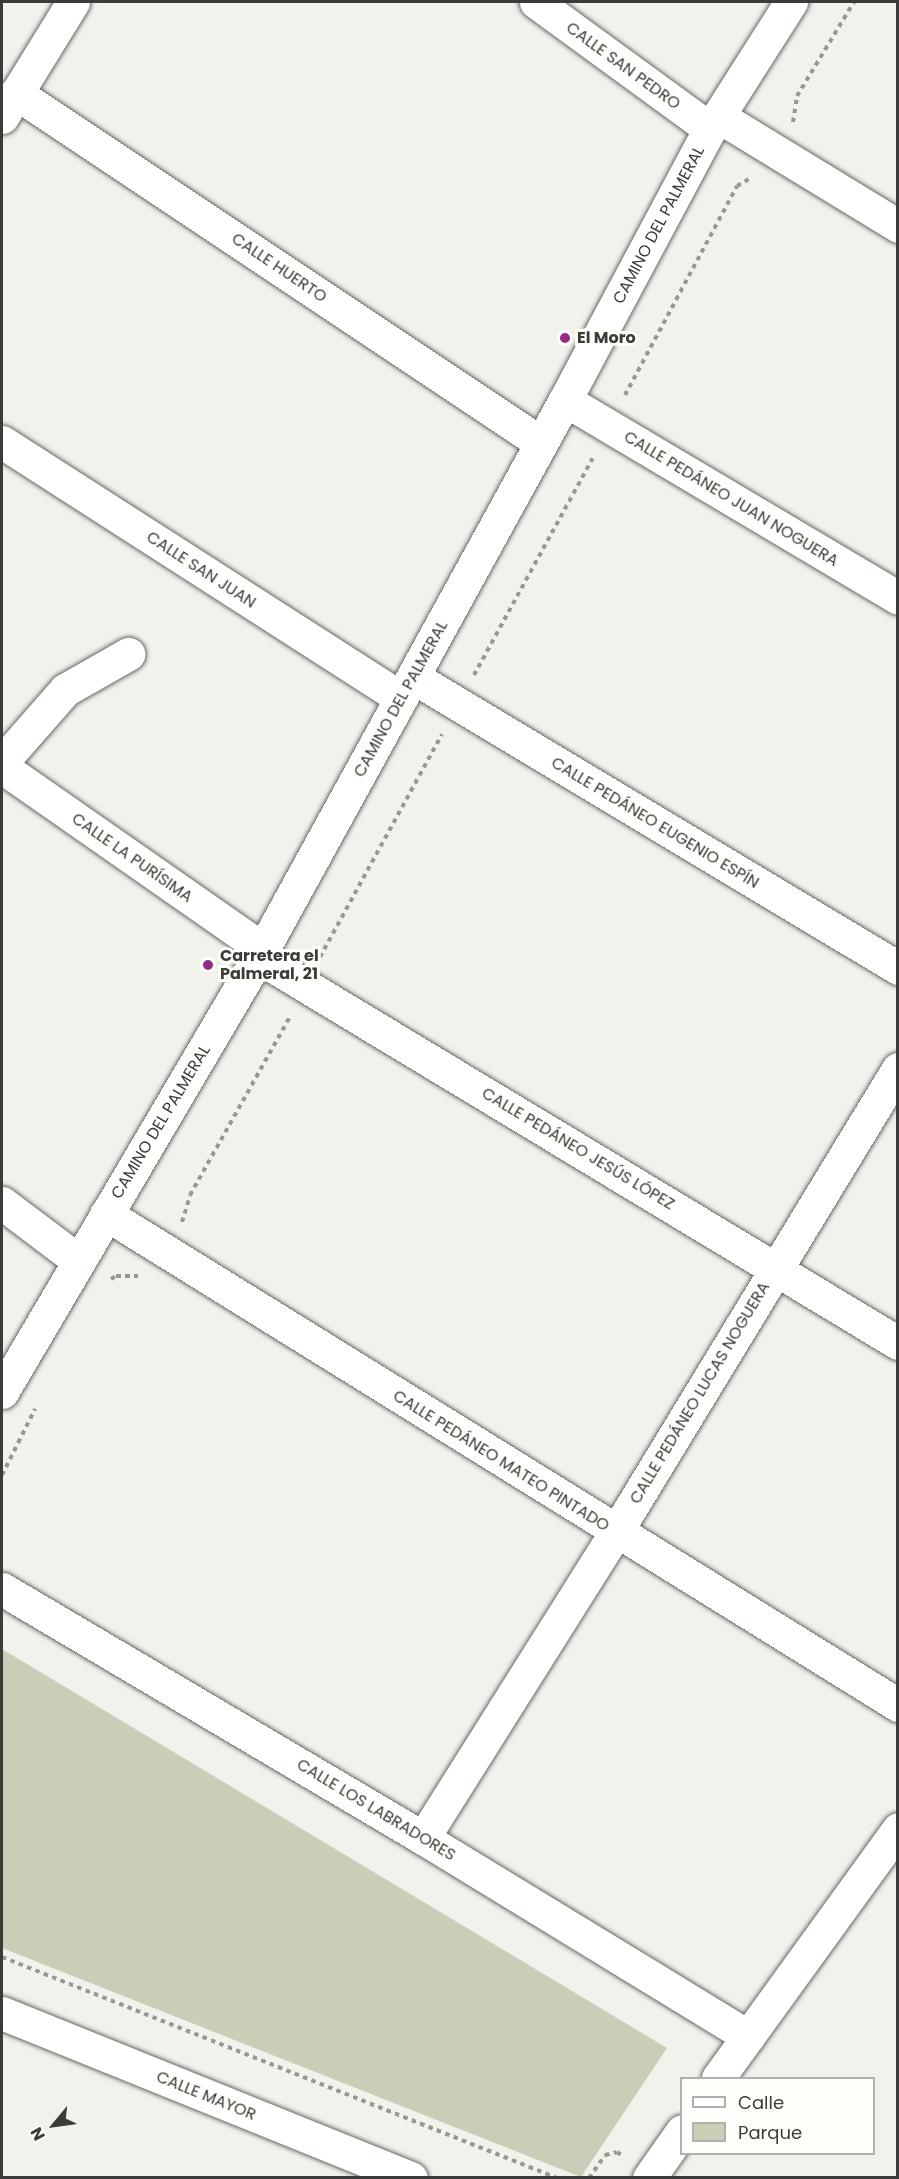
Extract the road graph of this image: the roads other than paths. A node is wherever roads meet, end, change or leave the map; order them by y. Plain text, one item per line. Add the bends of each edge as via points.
1 (73, 2) edge
2 (536, 2) edge
3 (791, 2) edge
4 (9, 105) edge
5 (714, 123) junction
6 (897, 226) edge
7 (565, 400) junction
8 (2, 442) edge
9 (541, 443) junction
10 (897, 598) edge
11 (128, 654) dead end
12 (407, 687) junction
13 (2, 764) edge
14 (261, 953) junction
15 (897, 968) edge
16 (897, 1069) edge
17 (2, 1203) edge
18 (106, 1215) junction
19 (79, 1261) junction
20 (776, 1267) junction
21 (897, 1342) edge
22 (2, 1392) edge
23 (616, 1532) junction
24 (2, 1588) edge
25 (897, 1705) edge
26 (897, 1828) edge
27 (423, 1838) junction
28 (2, 2013) edge
29 (748, 2036) junction
30 (719, 2077) edge
31 (680, 2132) edge
32 (411, 2178) edge
33 (649, 2178) edge

1 - 4 street
2 - 5 street, CALLE SAN PEDRO
3 - 5 street, CAMINO DEL PALMERAL
4 - 9 street, CALLE HUERTO
5 - 6 street, CALLE SAN PEDRO via 772,150
5 - 7 street, CAMINO DEL PALMERAL
7 - 9 street, CAMINO DEL PALMERAL
7 - 10 street, CALLE PEDÁNEO JUAN NOGUERA
8 - 12 street, CALLE SAN JUAN
9 - 12 street, CAMINO DEL PALMERAL
11 - 13 street via 64,690
12 - 14 street, CAMINO DEL PALMERAL
12 - 15 street, CALLE PEDÁNEO EUGENIO ESPÍN via 458,704
13 - 14 street, CALLE LA PURÍSIMA
14 - 18 street, CAMINO DEL PALMERAL
14 - 20 street, CALLE PEDÁNEO JESÚS LÓPEZ via 307,986
16 - 20 street, CALLE PEDÁNEO LUCAS NOGUERA
17 - 19 street
18 - 19 street, CAMINO DEL PALMERAL
18 - 23 street, CALLE PEDÁNEO MATEO PINTADO
19 - 22 street, CAMINO DEL PALMERAL
20 - 21 street, CALLE PEDÁNEO JESÚS LÓPEZ
20 - 23 street, CALLE PEDÁNEO LUCAS NOGUERA
23 - 25 street, CALLE PEDÁNEO MATEO PINTADO
23 - 27 street, CALLE PEDÁNEO LUCAS NOGUERA
24 - 27 street, CALLE LOS LABRADORES
26 - 29 street
27 - 29 street, CALLE LOS LABRADORES
28 - 32 street, CALLE MAYOR
29 - 30 street
31 - 33 street

